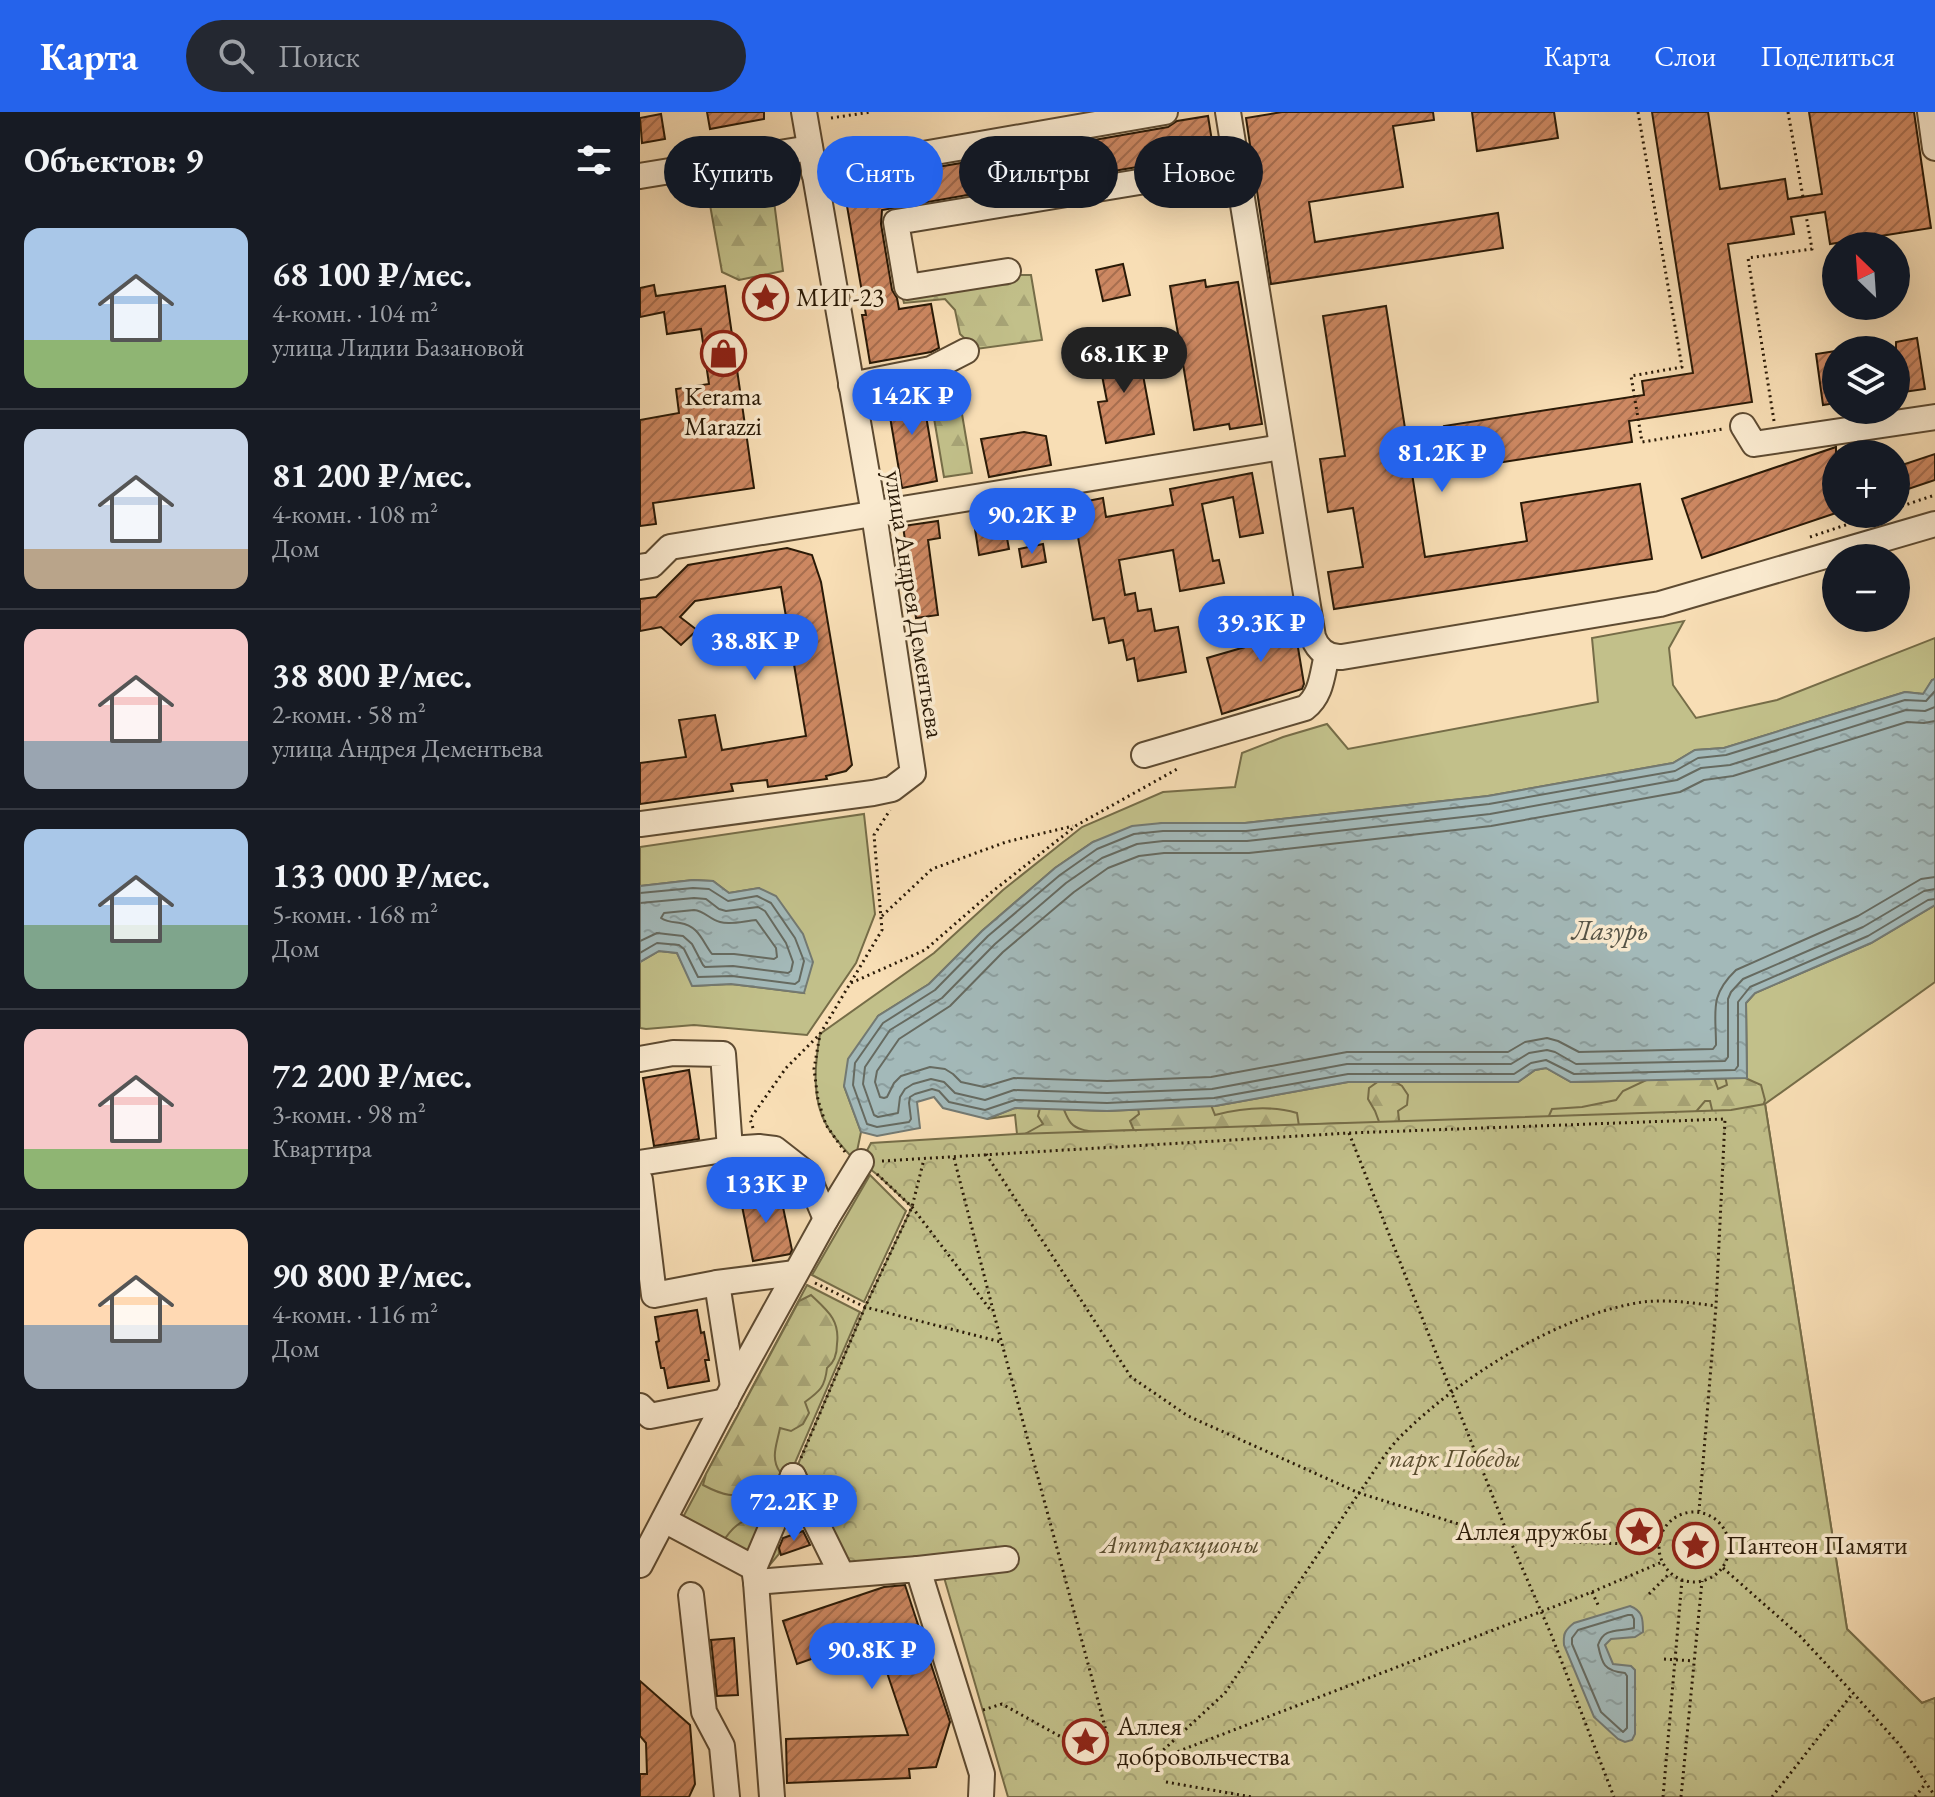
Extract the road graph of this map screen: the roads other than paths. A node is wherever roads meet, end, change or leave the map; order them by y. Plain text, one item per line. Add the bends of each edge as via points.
1 (804, 112) edge
2 (1165, 112) edge
3 (1228, 112) edge
4 (1930, 112) edge
5 (1232, 136) edge
6 (810, 148) junction
7 (1935, 148) edge
8 (814, 173) junction
9 (640, 176) edge
10 (1134, 183) edge
11 (1243, 208) edge
12 (1008, 271) dead end
13 (966, 351) dead end
14 (851, 385) junction
15 (1935, 417) edge
16 (1743, 426) road end
17 (1282, 447) junction
18 (874, 514) junction
19 (1935, 524) edge
20 (640, 567) edge
21 (1327, 655) junction
22 (1144, 755) dead end
23 (640, 824) edge
24 (640, 1059) edge
25 (730, 1149) junction
26 (640, 1163) edge
27 (858, 1164) road end
28 (640, 1180) edge
29 (643, 1219) edge
30 (826, 1219) junction
31 (795, 1273) junction
32 (717, 1283) junction
33 (647, 1301) edge
34 (729, 1394) junction
35 (640, 1406) edge
36 (664, 1520) junction
37 (1006, 1559) dead end
38 (640, 1565) edge
39 (918, 1569) junction
40 (755, 1575) junction
41 (842, 1575) junction
42 (691, 1595) dead end
43 (727, 1797) edge
44 (772, 1797) edge
45 (981, 1797) edge

1 - 6 street, улица Андрея Дементьева
2 - 8 street
3 - 5 street
4 - 7 street
6 - 8 street, улица Андрея Дементьева
6 - 9 street
8 - 14 street, улица Андрея Дементьева
10 - 12 street via 896,222 907,287
11 - 17 street
13 - 14 street via 931,369
14 - 18 street, улица Андрея Дементьева
15 - 16 street via 1754,444
17 - 18 street
17 - 21 street via 1313,637
18 - 20 street via 670,547 652,565
18 - 23 street, улица Андрея Дементьева via 913,773 892,789 873,793
19 - 21 street via 1694,606 1660,604
21 - 22 street via 1318,692 1305,708
24 - 25 street via 673,1053 723,1054
25 - 26 street
25 - 30 street via 775,1149 807,1174
27 - 30 street
28 - 29 street
29 - 33 street
30 - 31 street
31 - 32 street
31 - 34 street
32 - 33 street
32 - 34 street
34 - 35 street via 650,1416
34 - 36 street
36 - 38 street
36 - 40 street
37 - 39 street
39 - 41 street
39 - 45 street via 982,1774
40 - 41 street
40 - 41 street via 793,1476
40 - 44 street
42 - 43 street via 704,1712 722,1746

